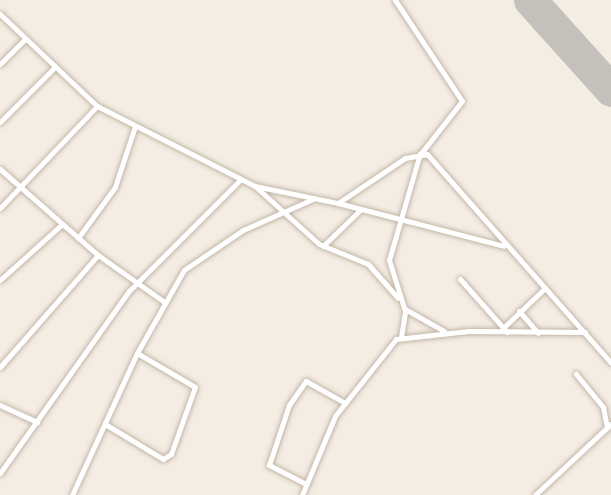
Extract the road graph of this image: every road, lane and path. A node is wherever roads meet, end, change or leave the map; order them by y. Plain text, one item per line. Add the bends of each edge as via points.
1 (394, 0) edge
2 (0, 14) edge
3 (25, 39) junction
4 (0, 64) edge
5 (55, 67) junction
6 (97, 106) junction
7 (0, 122) edge
8 (135, 126) junction
9 (421, 152) junction
10 (0, 169) edge
11 (240, 180) junction
12 (255, 186) junction
13 (19, 189) junction
14 (315, 199) junction
15 (338, 203) junction
16 (0, 208) edge
17 (360, 210) junction
18 (285, 212) junction
19 (399, 221) junction
20 (61, 225) junction
21 (78, 238) junction
22 (323, 246) junction
23 (507, 246) junction
24 (98, 255) junction
25 (460, 279) dead end
26 (0, 280) edge
27 (138, 281) junction
28 (545, 288) junction
29 (398, 298) junction
30 (163, 301) junction
31 (405, 309) junction
32 (519, 311) junction
33 (504, 330) junction
34 (585, 332) junction
35 (449, 333) junction
36 (538, 333) junction
37 (401, 336) junction
38 (137, 353) junction
39 (611, 363) edge
40 (0, 367) edge
41 (576, 374) dead end
42 (345, 403) junction
43 (0, 405) edge
44 (37, 422) junction
45 (105, 424) junction
46 (609, 425) edge
47 (0, 473) edge
48 (306, 484) junction
49 (72, 495) edge
50 (302, 495) edge
51 (535, 495) edge

1 - 9 street via 462,101
2 - 3 street
3 - 4 street
3 - 5 street
5 - 6 street
5 - 7 street
6 - 8 street
6 - 13 street
8 - 11 street
8 - 21 street via 112,192
9 - 15 street
9 - 19 street
9 - 23 street
10 - 13 street
11 - 12 street
11 - 27 street
12 - 14 street
12 - 18 street
13 - 16 street
13 - 20 street
14 - 15 street
14 - 18 street
15 - 17 street
17 - 19 street
17 - 22 street
18 - 22 street
18 - 30 street via 195,260
19 - 23 street
19 - 29 street via 389,260
20 - 21 street
20 - 26 street
21 - 24 street
22 - 29 street via 366,262
23 - 28 street
24 - 27 street
24 - 40 street
25 - 33 street
27 - 30 street
27 - 44 street
28 - 32 street
28 - 34 street
29 - 31 street
30 - 38 street
31 - 35 street
31 - 37 street
32 - 33 street
32 - 36 street
33 - 35 street
33 - 36 street
34 - 36 street
34 - 39 street
35 - 37 street
37 - 42 street via 381,353
38 - 45 street
38 - 45 street via 195,387 173,449 164,460
41 - 46 street via 603,407
42 - 48 street
42 - 48 street via 306,381 289,405 269,465
43 - 44 street
44 - 47 street
45 - 49 street
46 - 51 street
48 - 50 street

